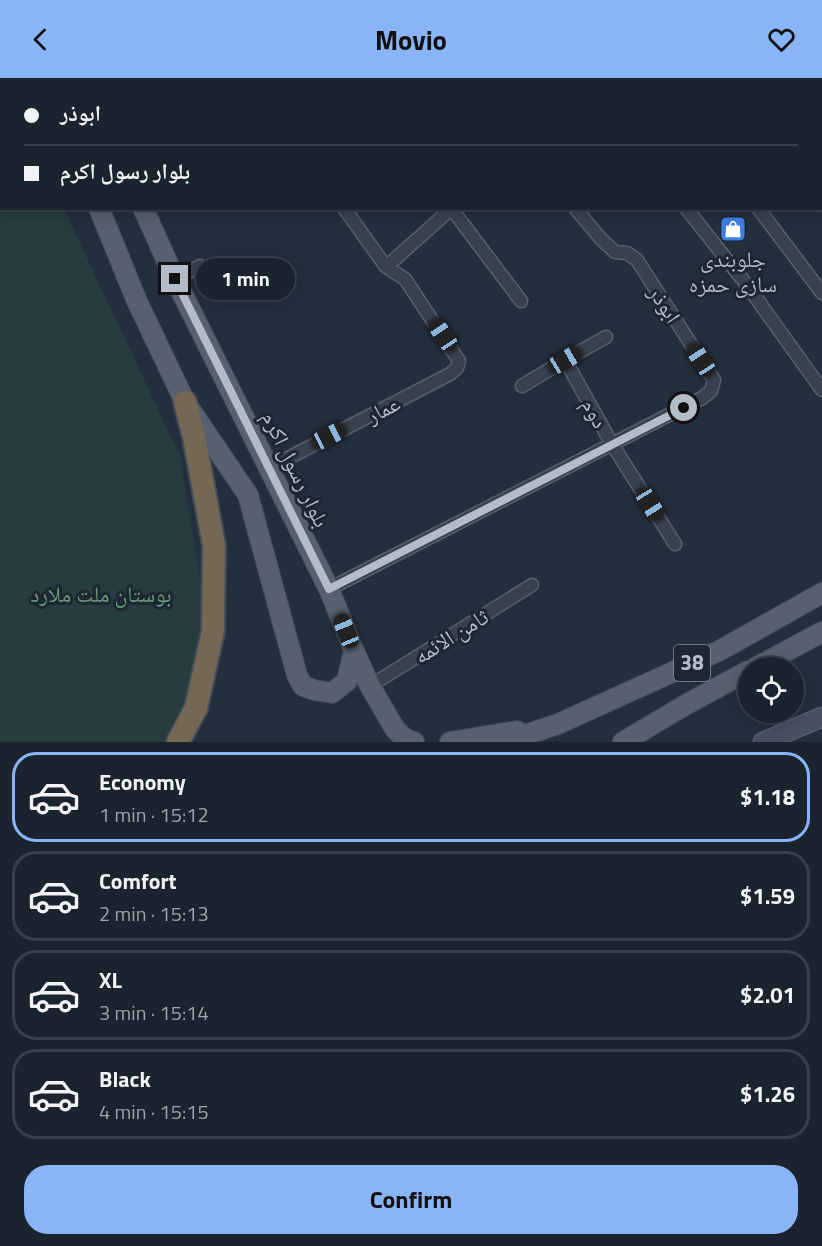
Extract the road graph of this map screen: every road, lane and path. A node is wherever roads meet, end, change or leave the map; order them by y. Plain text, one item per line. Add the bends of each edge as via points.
1 (100, 210) edge
2 (144, 210) edge
3 (346, 210) edge
4 (450, 210) edge
5 (452, 210) edge
6 (577, 210) edge
7 (688, 210) edge
8 (760, 210) edge
9 (200, 266) dead end
10 (386, 267) junction
11 (175, 279) junction
12 (822, 293) edge
13 (520, 301) dead end
14 (606, 337) dead end
15 (565, 360) junction
16 (522, 386) dead end
17 (822, 390) edge
18 (185, 402) junction
19 (612, 444) junction
20 (269, 468) junction
21 (675, 544) dead end
22 (532, 585) dead end
23 (329, 589) junction
24 (822, 593) edge
25 (822, 632) edge
26 (354, 651) junction
27 (775, 657) edge
28 (738, 676) edge
29 (370, 687) junction
30 (822, 717) edge
31 (558, 724) junction
32 (178, 742) edge
33 (414, 742) edge
34 (450, 742) edge
35 (504, 742) edge
36 (623, 742) edge
37 (763, 742) edge

1 - 18 main road via 136,299
2 - 11 main road, بلوار رسول اکرم
3 - 10 street
4 - 10 street
5 - 13 street
6 - 19 street, ابوذر via 615,252 627,253 637,260 714,380 711,391 702,398
7 - 17 street
8 - 12 street
9 - 11 street
10 - 20 street, عمار via 405,279 455,354 457,368
11 - 20 main road, بلوار رسول اکرم
14 - 15 street
15 - 16 street
15 - 19 street, دوم
18 - 26 main road via 248,495 303,686 332,693 347,681
18 - 32 highway via 214,545 213,631 196,708
19 - 21 street, دوم
19 - 23 street, ابوذر
20 - 23 main road, بلوار رسول اکرم
22 - 29 street, ثامن الائمه
23 - 26 main road, بلوار رسول اکرم
24 - 31 main road, 38 via 719,651
25 - 27 main road
26 - 29 main road, بلوار رسول اکرم
28 - 36 main road, 38
29 - 33 main road, بلوار رسول اکرم via 395,729 405,740
30 - 37 main road
31 - 34 main road
31 - 35 main road, 38

